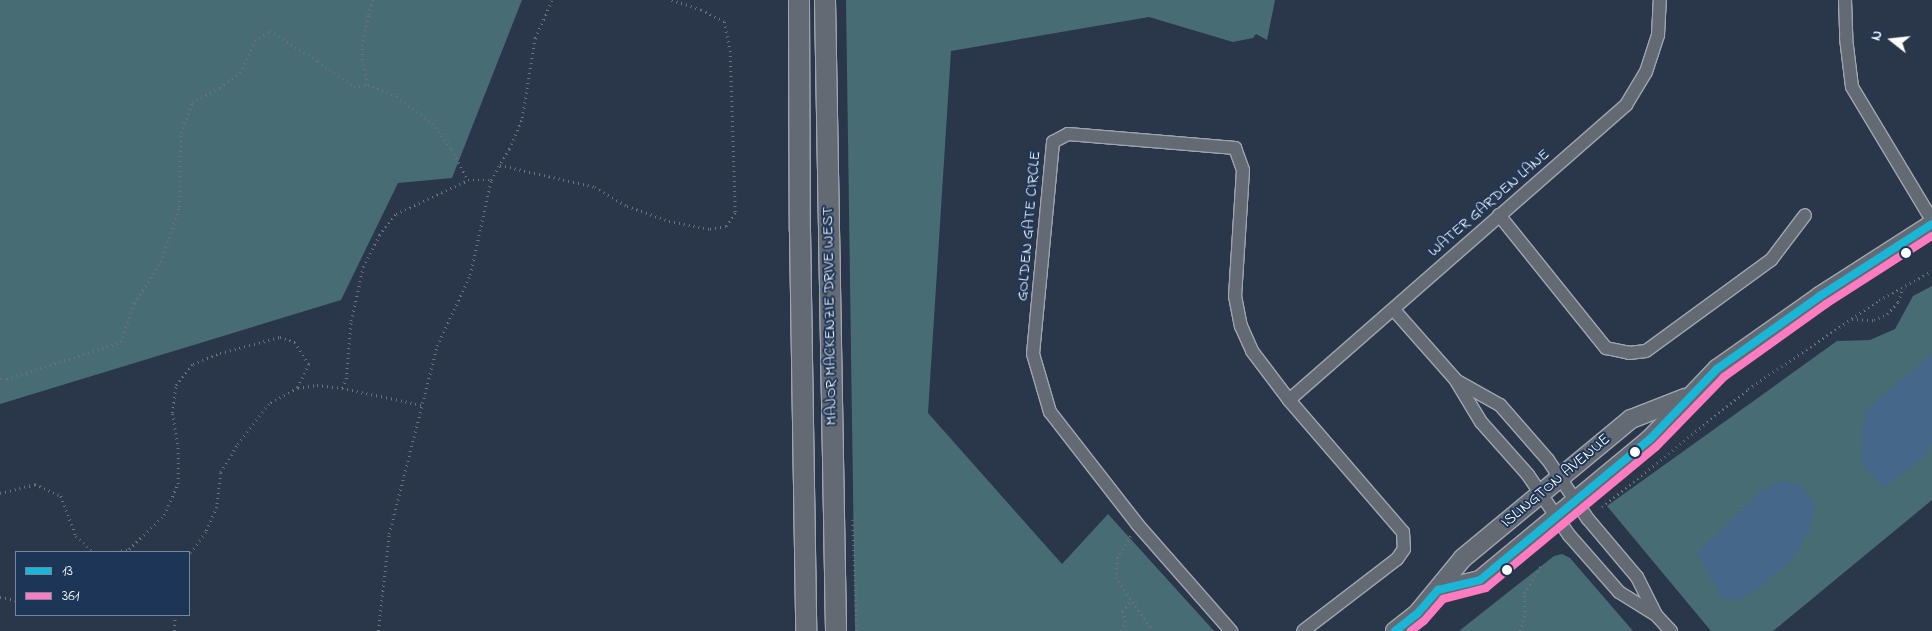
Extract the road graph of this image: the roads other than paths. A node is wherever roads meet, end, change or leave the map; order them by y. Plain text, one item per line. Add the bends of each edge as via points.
1 (799, 0) edge
2 (825, 0) edge
3 (1660, 0) edge
4 (1845, 0) edge
5 (1499, 215) junction
6 (1804, 215) dead end
7 (1932, 222) edge
8 (1394, 310) junction
9 (1455, 379) junction
10 (1691, 396) junction
11 (1289, 400) junction
12 (1560, 478) junction
13 (1540, 494) junction
14 (1575, 500) junction
15 (1556, 516) junction
16 (1438, 590) junction
17 (1656, 615) junction
18 (806, 631) edge
19 (836, 631) edge
20 (1231, 631) edge
21 (1303, 631) edge
22 (1395, 631) edge
23 (1671, 631) edge

1 - 18 main road, MAJOR MACKENZIE DRIVE WEST
2 - 19 main road, MAJOR MACKENZIE DRIVE WEST
3 - 5 street, WATER GARDEN LANE via 1658,35 1646,72 1626,104
4 - 7 street via 1852,87
5 - 6 street via 1606,348 1629,353 1646,352 1771,260
5 - 8 street, WATER GARDEN LANE
7 - 10 main road, ISLINGTON AVENUE via 1716,369
8 - 9 street
8 - 11 street, WATER GARDEN LANE
9 - 12 street via 1500,405
9 - 13 street via 1481,422 1528,475
10 - 12 main road, ISLINGTON AVENUE via 1630,419
10 - 14 main road, ISLINGTON AVENUE via 1650,439
11 - 20 street, GOLDEN GATE CIRCLE via 1252,351 1241,326 1235,296 1243,170 1235,148 1068,134 1054,142 1033,354 1050,412 1138,525
11 - 21 street, GOLDEN GATE CIRCLE via 1403,532 1404,549 1397,559
12 - 13 main road, ISLINGTON AVENUE
12 - 14 street
13 - 15 street
13 - 16 main road, ISLINGTON AVENUE via 1463,558
14 - 15 main road, ISLINGTON AVENUE
14 - 17 street via 1637,578
15 - 16 main road, ISLINGTON AVENUE via 1480,580
15 - 17 street via 1618,592
16 - 22 main road, ISLINGTON AVENUE via 1418,614
17 - 23 street

